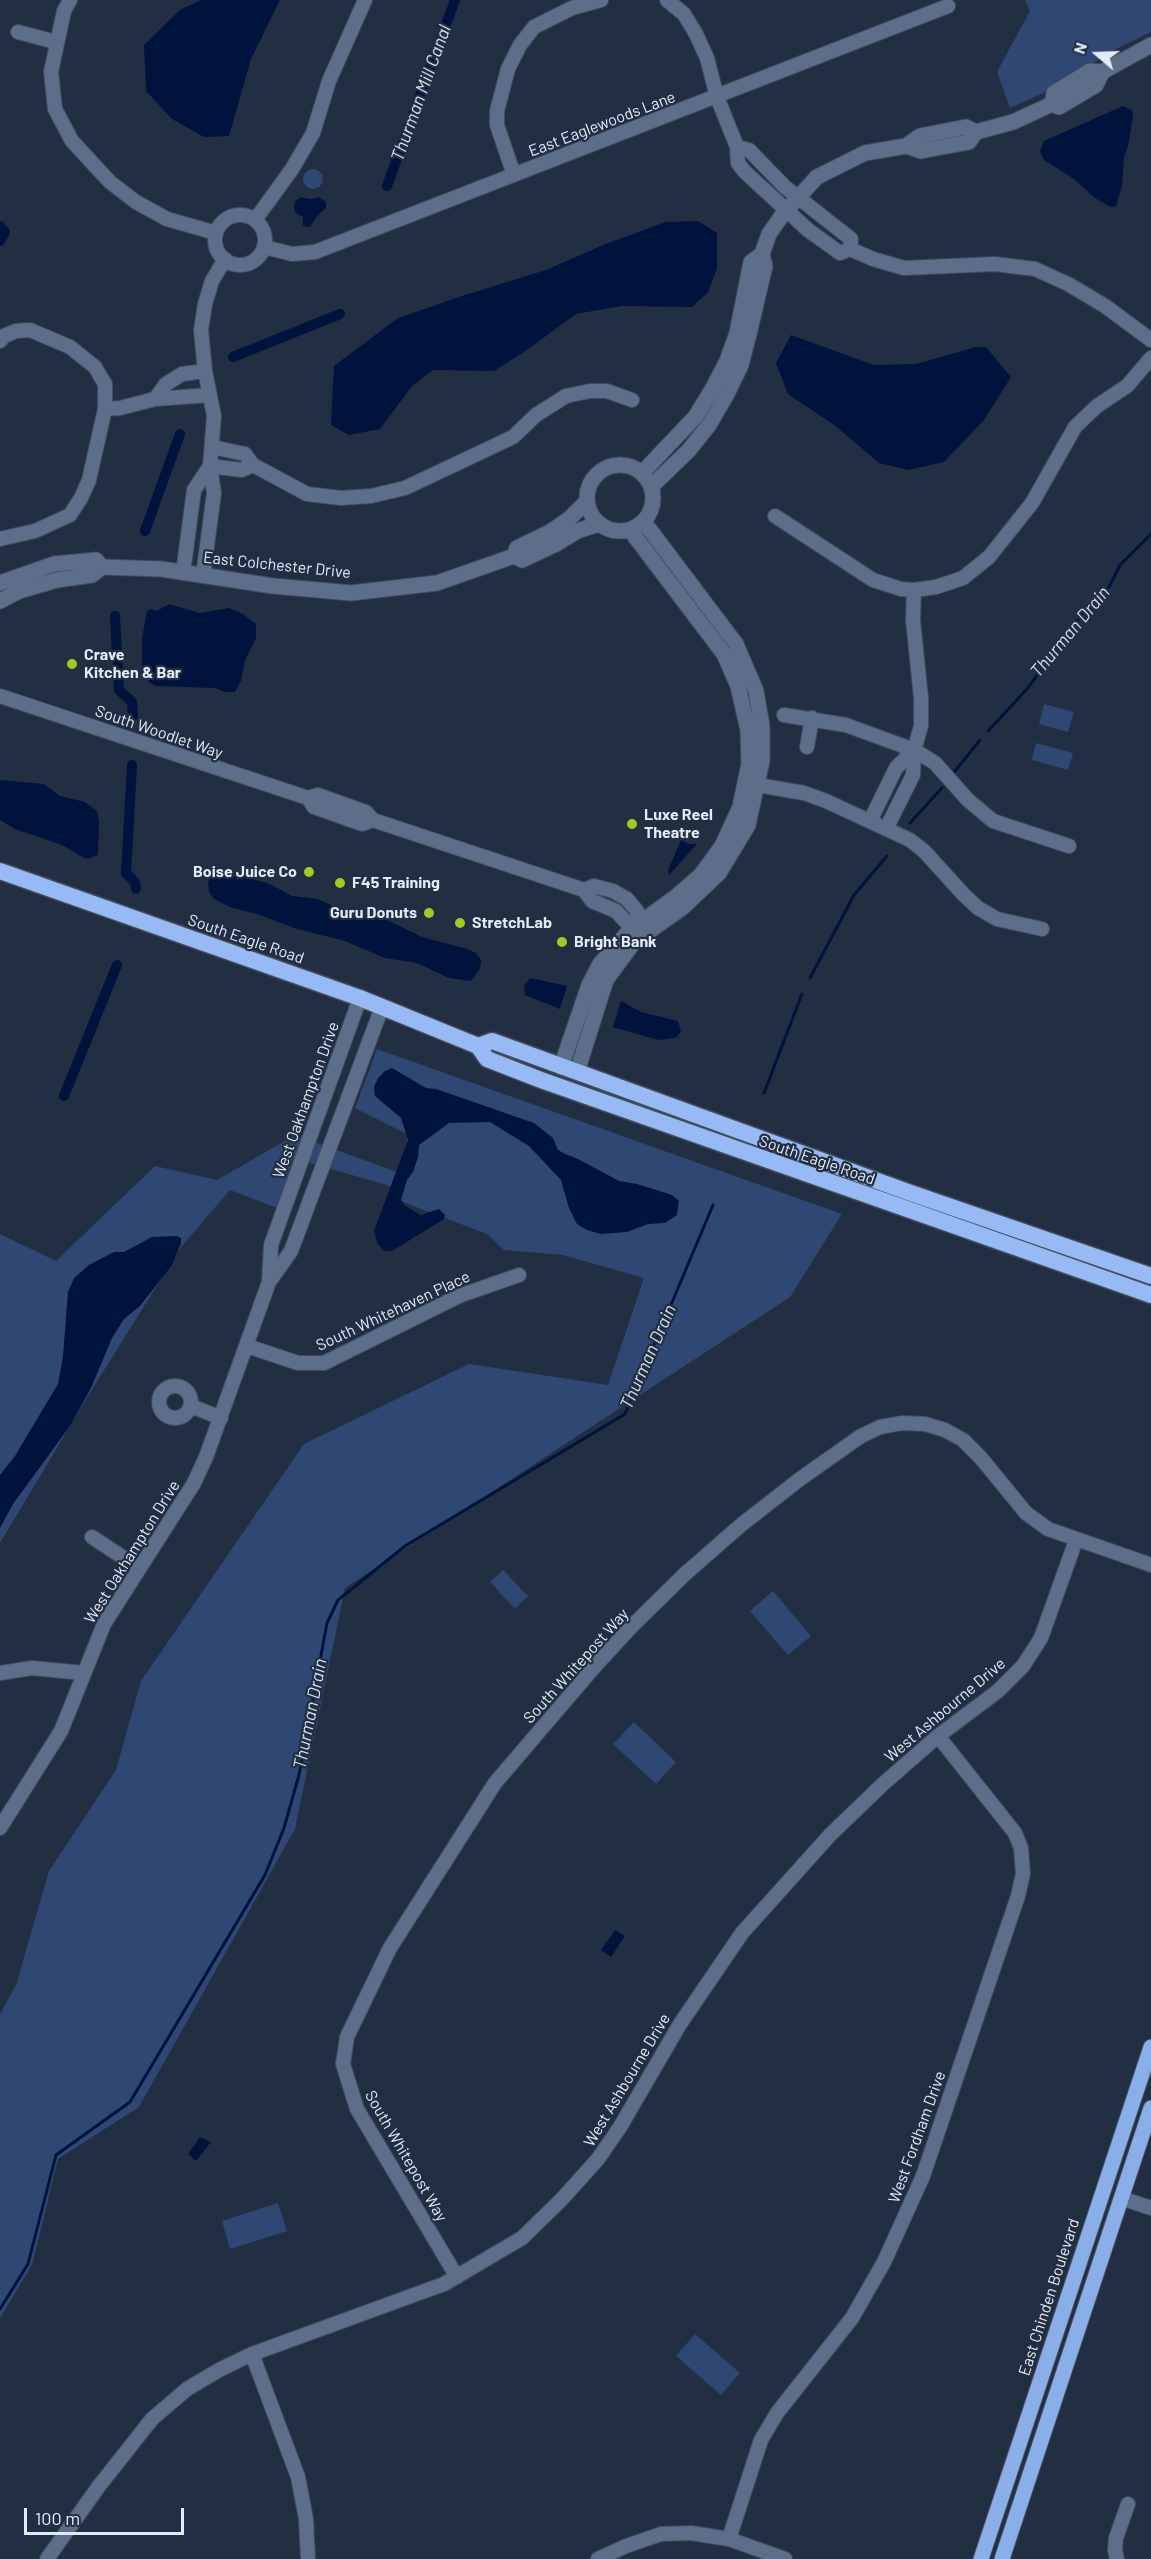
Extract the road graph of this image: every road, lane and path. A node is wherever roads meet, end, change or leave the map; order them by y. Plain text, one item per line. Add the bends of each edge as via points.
1 (70, 0) edge
2 (365, 0) edge
3 (601, 0) edge
4 (667, 0) edge
5 (578, 3) edge
6 (948, 6) dead end
7 (18, 32) dead end
8 (56, 42) junction
9 (1151, 45) edge
10 (717, 97) junction
11 (737, 147) junction
12 (514, 175) junction
13 (798, 198) junction
14 (787, 210) junction
15 (255, 220) junction
16 (216, 233) junction
17 (264, 247) junction
18 (850, 249) junction
19 (762, 254) junction
20 (225, 259) junction
21 (1151, 340) edge
22 (0, 342) edge
23 (1151, 358) edge
24 (205, 371) junction
25 (210, 395) junction
26 (155, 399) junction
27 (632, 400) dead end
28 (105, 408) junction
29 (212, 447) junction
30 (253, 465) junction
31 (210, 466) junction
32 (642, 472) junction
33 (652, 486) junction
34 (587, 501) junction
35 (775, 516) dead end
36 (644, 522) junction
37 (598, 524) junction
38 (630, 530) junction
39 (0, 540) edge
40 (514, 556) junction
41 (102, 567) junction
42 (183, 573) junction
43 (203, 576) junction
44 (0, 583) edge
45 (914, 590) junction
46 (0, 601) edge
47 (0, 696) edge
48 (784, 715) dead end
49 (812, 718) junction
50 (807, 747) dead end
51 (914, 750) junction
52 (751, 784) junction
53 (870, 821) junction
54 (886, 829) junction
55 (1069, 846) dead end
56 (0, 871) edge
57 (1042, 929) dead end
58 (640, 930) junction
59 (360, 998) junction
60 (382, 1007) junction
61 (478, 1046) junction
62 (569, 1070) junction
63 (544, 1081) junction
64 (725, 1125) junction
65 (733, 1149) junction
66 (919, 1196) junction
67 (519, 1275) dead end
68 (1151, 1276) edge
69 (269, 1282) junction
70 (1151, 1295) edge
71 (247, 1346) junction
72 (191, 1406) dead end
73 (221, 1418) junction
74 (92, 1537) dead end
75 (1076, 1540) junction
76 (1151, 1565) edge
77 (139, 1568) junction
78 (0, 1673) edge
79 (84, 1673) junction
80 (938, 1736) junction
81 (0, 1828) edge
82 (1151, 2047) edge
83 (1151, 2073) edge
84 (1151, 2108) edge
85 (1121, 2198) junction
86 (1151, 2208) edge
87 (457, 2277) junction
88 (252, 2354) junction
89 (1128, 2504) dead end
90 (729, 2539) junction
91 (47, 2559) edge
92 (308, 2559) edge
93 (598, 2559) edge
94 (785, 2559) edge
95 (981, 2559) edge
96 (1002, 2559) edge
97 (1117, 2559) edge

1 - 8 street
2 - 15 street via 329,81 313,133 292,170
3 - 5 street
4 - 10 street via 684,14 696,34
5 - 12 street via 534,27 508,69 497,126
6 - 10 street, East Eaglewoods Lane
7 - 8 street
8 - 16 street via 51,72 55,109 72,141 110,182 136,202 167,219
9 - 13 street via 1102,72 1090,71 1054,93 1052,104 1013,122 976,132 966,127 920,136 906,146 866,153 818,177
10 - 11 street
10 - 12 street, East Eaglewoods Lane
11 - 13 street via 749,150
11 - 14 street via 738,163 744,171
12 - 17 street, East Eaglewoods Lane via 315,252 292,254
13 - 14 street
13 - 18 street via 850,239
14 - 18 street via 831,248 840,253
14 - 19 street via 769,234
15 - 16 street via 232,216
15 - 17 street via 264,232
16 - 20 street via 217,248
17 - 20 street via 261,255 248,264
18 - 21 street via 904,268 995,264 1035,269 1105,306
19 - 32 street via 751,262 737,333 713,388 690,423
19 - 33 street via 765,266 749,334 728,394 689,450
20 - 24 street via 205,304 201,330
22 - 28 street via 16,331 30,330 70,347 95,367 105,384
23 - 45 street via 1127,386 1075,427 1032,502 989,557 963,578
24 - 25 street
24 - 26 street via 182,374 166,384
25 - 26 street
25 - 29 street via 214,416
26 - 28 street
27 - 30 street via 607,391 566,396 536,415 513,437 405,489 371,496 307,494
28 - 39 street via 89,480 70,515 35,531
29 - 30 street via 245,454
29 - 31 street
30 - 31 street via 242,470
31 - 42 street via 194,490
31 - 43 street via 214,493
32 - 33 street
32 - 34 street via 623,465 603,470 590,485
33 - 36 street via 653,505
34 - 37 street
34 - 40 street, East Colchester Drive via 570,519 517,548
35 - 45 street via 873,580
36 - 38 street
36 - 52 street via 736,644 756,691 762,761
37 - 38 street via 608,530
37 - 40 street, East Colchester Drive via 522,560
38 - 52 street via 724,654 738,686 748,730
40 - 43 street, East Colchester Drive via 436,583 351,593
41 - 42 street, East Colchester Drive
41 - 44 street, East Colchester Drive via 96,560 54,564
41 - 46 street, East Colchester Drive via 92,575 57,580
42 - 43 street, East Colchester Drive
45 - 51 street via 921,698 921,726
47 - 58 street, South Woodlet Way via 308,798 314,807 362,824 373,820 584,890 594,886 613,891 627,899 637,912
48 - 49 street
49 - 50 street
49 - 51 street
51 - 53 street via 896,768
51 - 54 street via 913,775
51 - 55 street via 935,763 993,821
52 - 53 street via 804,793
52 - 58 street via 748,825 718,873 682,909
53 - 54 street
54 - 57 street via 924,851 978,908 997,919
56 - 59 highway, South Eagle Road
58 - 62 street via 606,980
59 - 60 highway, South Eagle Road
59 - 69 street, West Oakhampton Drive via 271,1245
60 - 61 highway, South Eagle Road
60 - 69 street, West Oakhampton Drive via 291,1251
61 - 62 highway, South Eagle Road via 492,1041
61 - 63 highway, South Eagle Road via 487,1059
62 - 64 highway, South Eagle Road
63 - 64 highway via 561,1078 708,1130
63 - 65 highway, South Eagle Road
64 - 66 highway, South Eagle Road
65 - 66 highway via 745,1143 754,1144 885,1191 909,1198
65 - 70 highway, South Eagle Road
66 - 68 highway, South Eagle Road
67 - 71 street, South Whitehaven Place via 459,1296 324,1363 298,1364
69 - 71 street, West Oakhampton Drive
71 - 73 street, West Oakhampton Drive
72 - 73 street
73 - 77 street, West Oakhampton Drive via 194,1483
74 - 77 street
75 - 76 street, South Whitepost Way
75 - 80 street, West Ashbourne Drive via 1041,1638 1023,1666 998,1691
75 - 87 street, South Whitepost Way via 1048,1529 1026,1513 963,1440 925,1424 880,1427 800,1479 685,1574 632,1626 547,1721 467,1824 390,1948 347,2037 343,2064 357,2109
77 - 79 street, West Oakhampton Drive via 104,1624
78 - 79 street via 32,1668
79 - 81 street, West Oakhampton Drive via 61,1731
80 - 87 street, West Ashbourne Drive via 830,1835 741,1933 598,2159 522,2238
80 - 90 street, West Fordham Drive via 1015,1833 1021,1848 1023,1874 1018,1896 923,2176 884,2262 852,2318 777,2413 761,2440
82 - 95 main road, East Chinden Boulevard
83 - 85 main road via 1119,2171
84 - 85 main road
85 - 86 street
85 - 96 main road
87 - 88 street, West Ashbourne Drive
88 - 91 street, West Ashbourne Drive via 187,2389 152,2419
88 - 92 street via 298,2477
89 - 97 street via 1116,2538
90 - 93 street via 691,2533 661,2534
90 - 94 street

